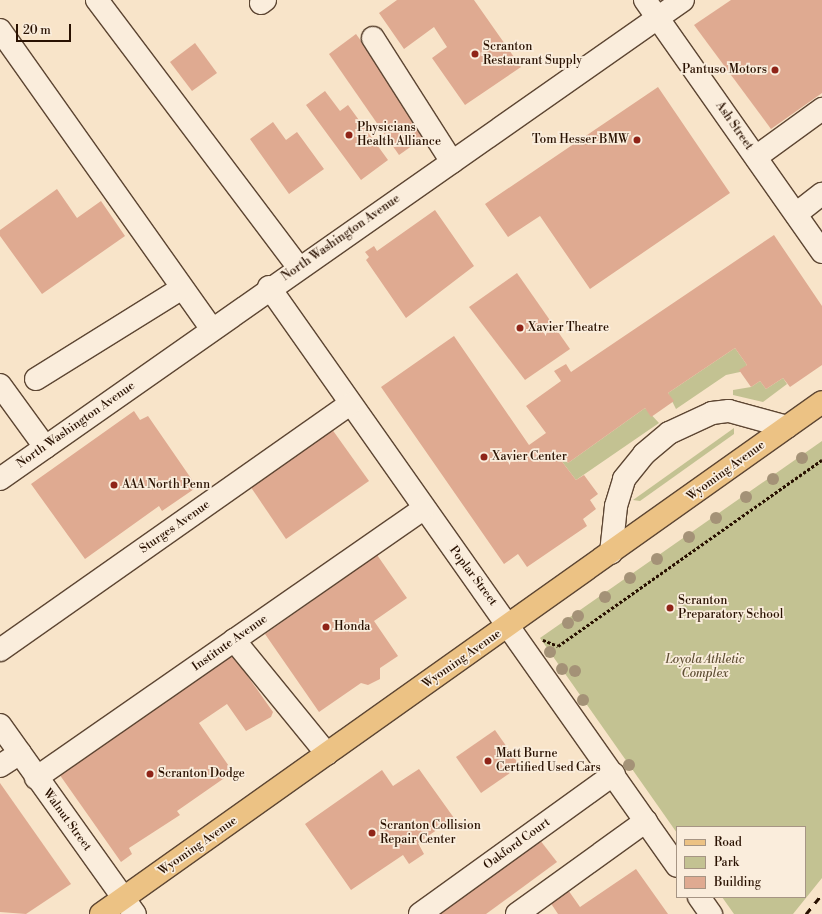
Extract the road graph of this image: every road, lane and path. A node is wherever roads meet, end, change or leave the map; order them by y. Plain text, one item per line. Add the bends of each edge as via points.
1 (97, 0) edge
2 (645, 0) edge
3 (683, 0) edge
4 (658, 18) junction
5 (0, 30) edge
6 (373, 38) dead end
7 (822, 109) edge
8 (756, 157) junction
9 (452, 162) junction
10 (822, 194) edge
11 (796, 214) junction
12 (819, 240) edge
13 (298, 267) junction
14 (269, 287) junction
15 (182, 288) junction
16 (211, 328) junction
17 (36, 379) dead end
18 (3, 396) edge
19 (822, 402) edge
20 (350, 404) junction
21 (787, 427) junction
22 (44, 447) junction
23 (822, 460) edge
24 (0, 479) edge
25 (423, 509) junction
26 (611, 552) junction
27 (509, 625) junction
28 (234, 640) junction
29 (548, 642) dead end
30 (0, 650) edge
31 (0, 725) edge
32 (20, 753) junction
33 (327, 754) junction
34 (0, 766) edge
35 (614, 774) junction
36 (36, 778) junction
37 (646, 821) junction
38 (676, 865) edge
39 (700, 898) edge
40 (129, 906) edge
41 (101, 914) edge
42 (420, 914) edge
43 (517, 914) edge
44 (711, 914) edge

1 - 13 street
2 - 4 street, Ash Street
3 - 4 street, North Washington Avenue
4 - 8 street, Ash Street
4 - 9 street, North Washington Avenue
5 - 15 street
6 - 9 street
7 - 8 street
8 - 11 street, Ash Street
9 - 13 street, North Washington Avenue
10 - 11 street
11 - 12 street, Ash Street
13 - 14 street, North Washington Avenue
14 - 16 street, North Washington Avenue
14 - 20 street, Poplar Street
15 - 16 street
15 - 17 street
16 - 22 street, North Washington Avenue
18 - 22 street
19 - 21 main road, Wyoming Avenue
20 - 25 street, Poplar Street
20 - 30 street, Sturges Avenue
21 - 26 main road, Wyoming Avenue
21 - 26 street via 737,412 720,411 669,433 644,454 624,479 616,506
22 - 24 street, North Washington Avenue
23 - 29 path via 558,646
25 - 27 street, Poplar Street
25 - 28 street, Institute Avenue
26 - 27 main road, Wyoming Avenue
27 - 33 main road, Wyoming Avenue
27 - 35 street, Poplar Street
28 - 33 street
28 - 36 street, Institute Avenue
31 - 32 street, Walnut Street
32 - 34 street
32 - 36 street, Walnut Street
33 - 40 main road, Wyoming Avenue
35 - 37 street, Poplar Street
35 - 42 street, Oakford Court
36 - 40 street, Walnut Street
37 - 38 street, Poplar Street
37 - 43 street
39 - 44 street
40 - 41 main road, Wyoming Avenue

